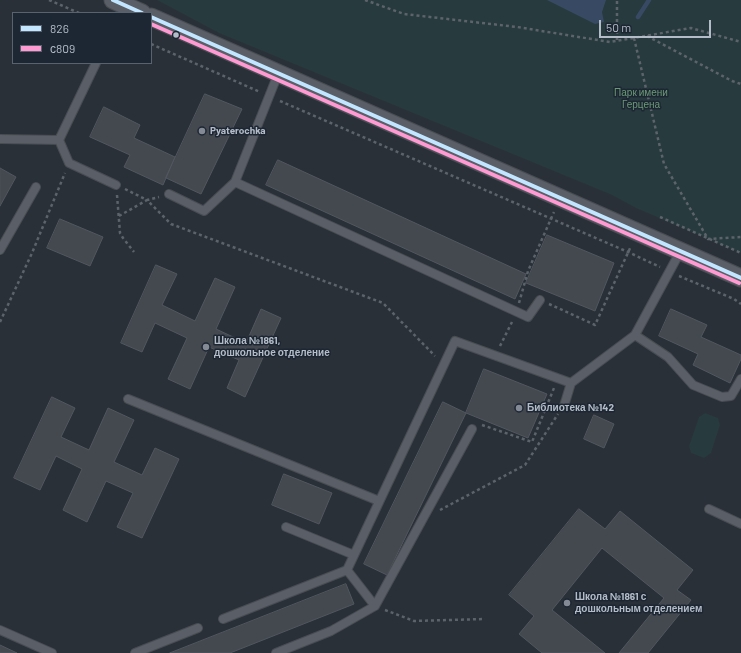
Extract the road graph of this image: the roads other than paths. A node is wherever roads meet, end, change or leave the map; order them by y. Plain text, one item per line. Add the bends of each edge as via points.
1 (118, 6) edge
2 (139, 12) edge
3 (152, 17) edge
4 (96, 64) edge
5 (278, 74) junction
6 (0, 139) edge
7 (59, 140) junction
8 (235, 182) junction
9 (116, 185) road end
10 (36, 187) dead end
11 (169, 194) road end
12 (0, 250) edge
13 (680, 252) junction
14 (741, 278) edge
15 (540, 300) road end
16 (635, 335) junction
17 (741, 379) edge
18 (571, 383) junction
19 (128, 399) dead end
20 (564, 406) road end
21 (472, 429) road end
22 (380, 501) junction
23 (709, 509) dead end
24 (741, 524) edge
25 (286, 527) dead end
26 (354, 555) junction
27 (347, 570) junction
28 (375, 606) junction
29 (223, 619) dead end
30 (198, 628) dead end
31 (0, 630) edge
32 (52, 653) edge
33 (135, 653) edge
34 (276, 653) edge

1 - 2 street
3 - 5 street
4 - 7 lane
5 - 8 lane
5 - 13 street
6 - 7 lane
7 - 9 lane via 69,163
8 - 11 lane via 204,211
8 - 15 lane via 528,317
10 - 12 lane
13 - 14 street
13 - 16 lane
16 - 17 lane via 668,357 693,385 722,397 731,396
16 - 18 lane
18 - 20 lane
18 - 22 lane via 455,341
19 - 22 lane
21 - 28 lane
22 - 26 lane
23 - 24 lane
25 - 26 lane
26 - 27 lane
27 - 28 lane
27 - 29 lane
28 - 34 lane via 331,631
30 - 33 lane
31 - 32 lane

